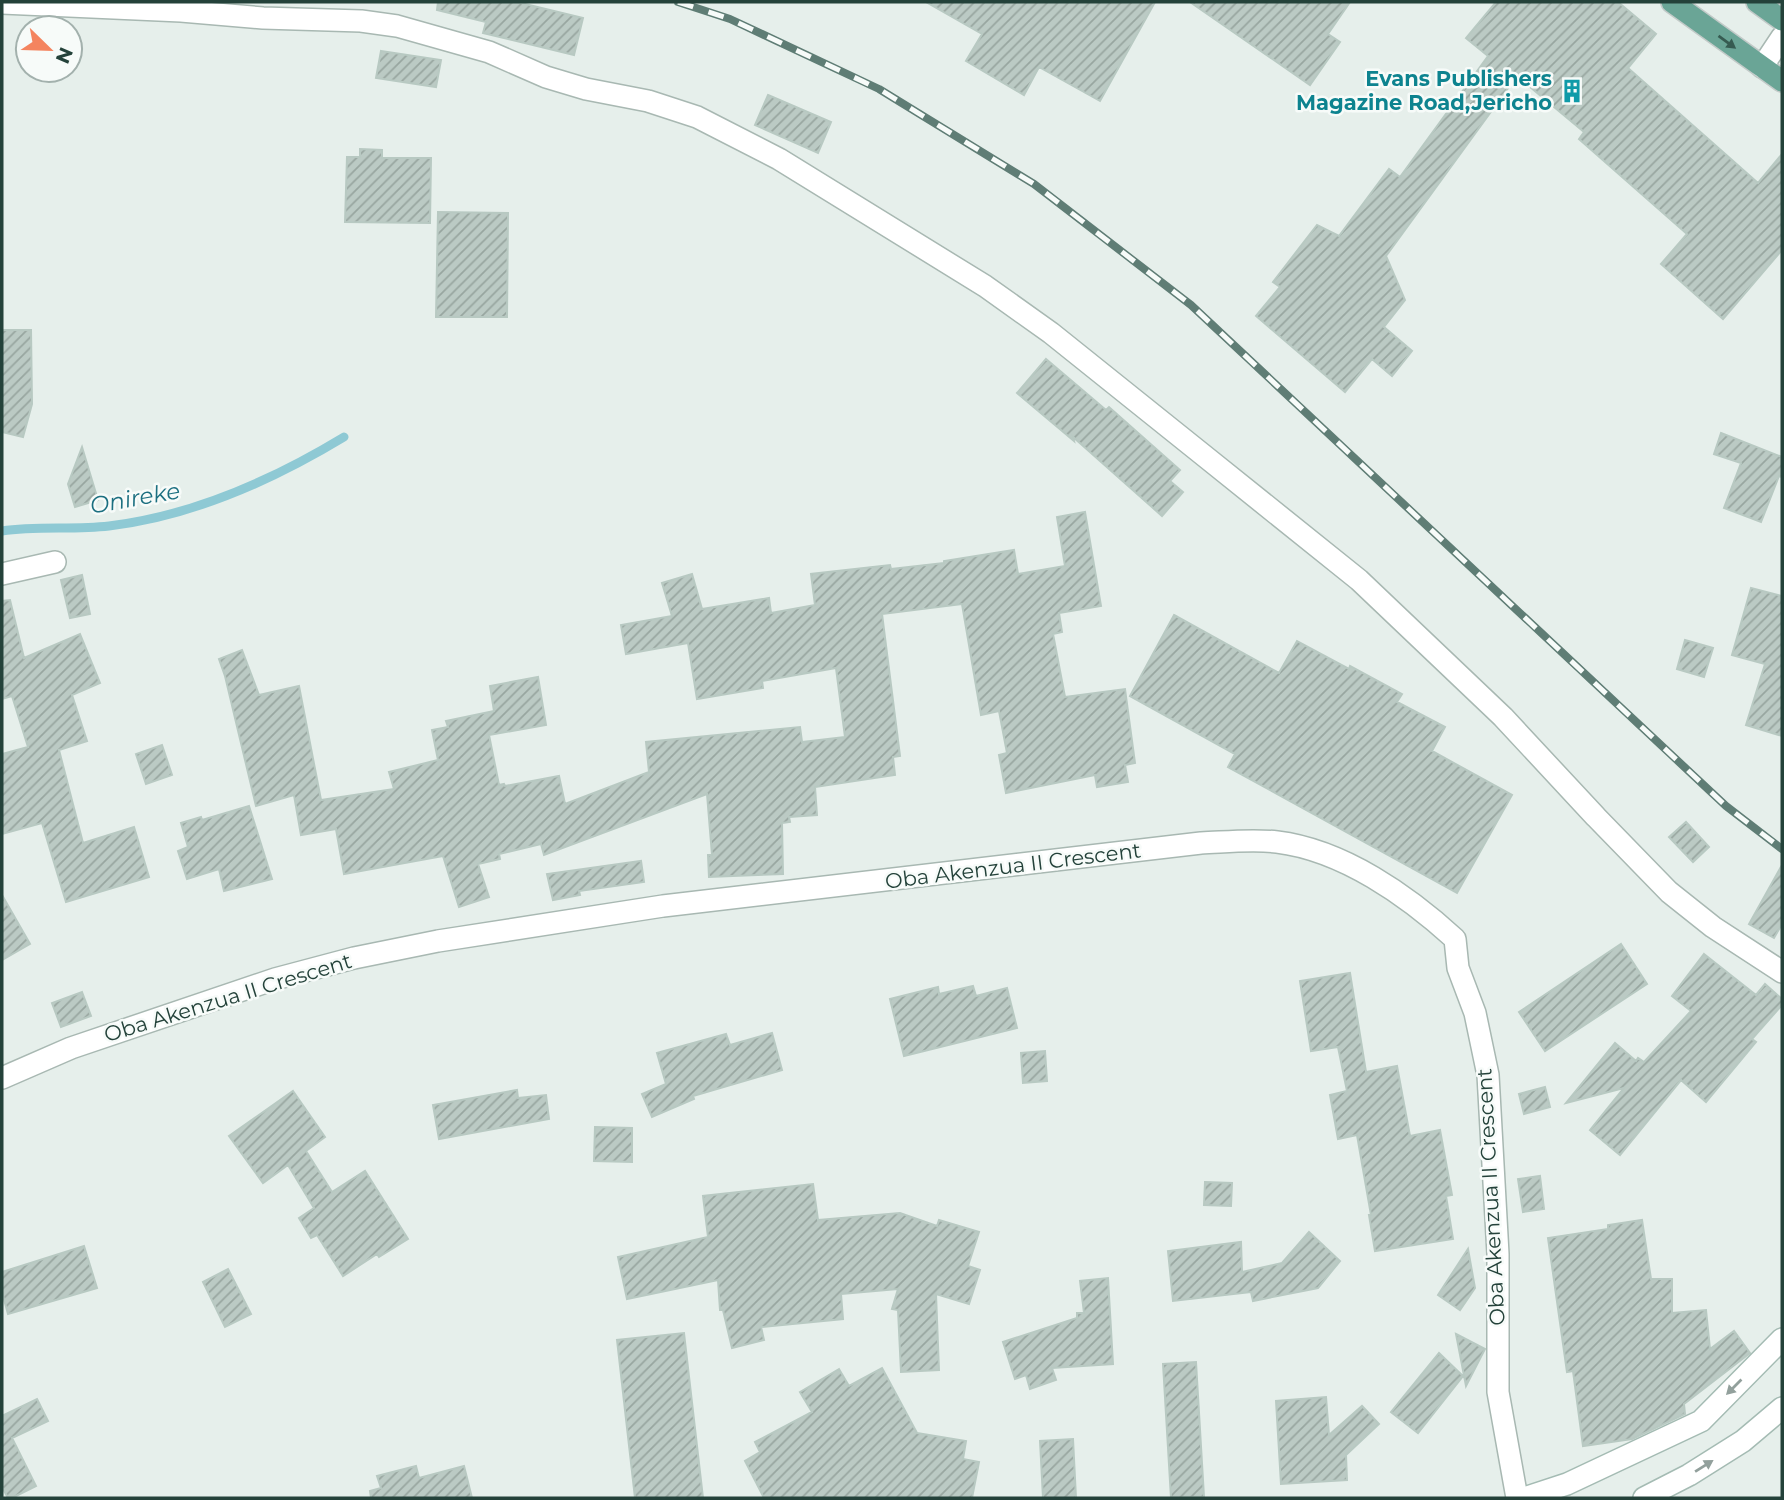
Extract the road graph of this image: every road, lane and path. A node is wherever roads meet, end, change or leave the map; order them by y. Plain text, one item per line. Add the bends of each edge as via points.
1 (1672, 2) edge
2 (1756, 2) edge
3 (2, 3) edge
4 (1782, 20) edge
5 (1782, 37) edge
6 (1762, 68) junction
7 (1782, 81) edge
8 (55, 562) dead end
9 (2, 574) edge
10 (1782, 972) edge
11 (2, 1078) edge
12 (1782, 1339) edge
13 (1782, 1408) edge
14 (1517, 1498) edge
15 (1524, 1498) edge
16 (1644, 1498) edge

1 -> 6 main road
2 - 4 main road
3 - 10 street via 397,26 489,52 546,77 697,117 779,159 985,286 1051,333 1359,580 1503,717 1669,892
5 - 6 street
6 - 7 main road
8 - 9 street
11 - 14 street, Oba Akenzua II Crescent via 83,1044 275,979 438,941 663,906 1201,843 1279,842 1331,856 1385,883 1455,939 1458,968 1475,1013 1488,1075 1498,1254 1498,1392
12 -> 15 street via 1701,1421 1567,1484
16 -> 13 street via 1743,1441

